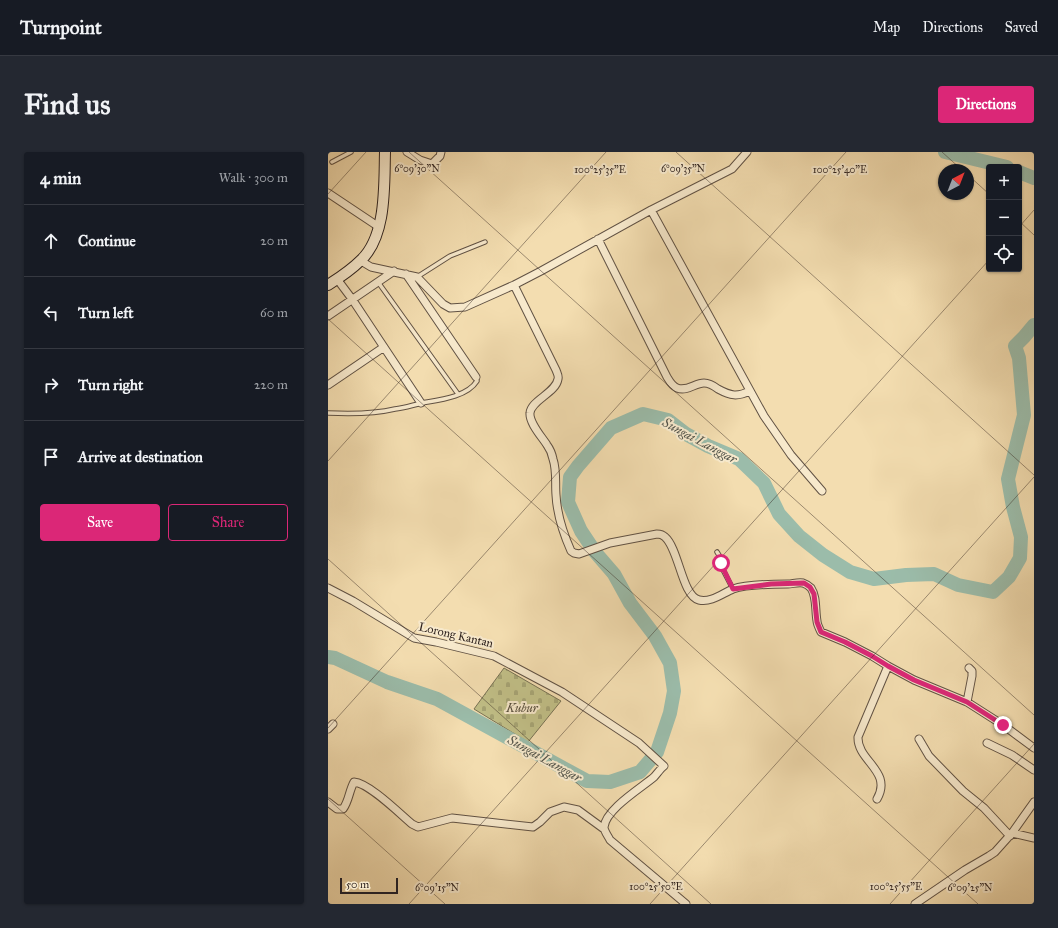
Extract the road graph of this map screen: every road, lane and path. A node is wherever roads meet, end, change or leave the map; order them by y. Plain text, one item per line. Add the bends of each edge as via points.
1 (351, 152) edge
2 (385, 152) edge
3 (407, 152) edge
4 (441, 152) edge
5 (747, 152) edge
6 (332, 162) dead end
7 (328, 193) edge
8 (651, 210) junction
9 (379, 227) junction
10 (598, 239) junction
11 (485, 242) dead end
12 (361, 261) junction
13 (394, 271) junction
14 (406, 274) junction
15 (418, 277) junction
16 (337, 279) junction
17 (378, 282) junction
18 (514, 285) junction
19 (328, 286) edge
20 (352, 299) junction
21 (328, 316) edge
22 (384, 347) junction
23 (476, 377) joint
24 (328, 385) edge
25 (750, 391) junction
26 (458, 394) junction
27 (421, 403) junction
28 (328, 413) edge
29 (822, 491) dead end
30 (717, 552) dead end
31 (328, 588) edge
32 (733, 589) junction
33 (888, 666) junction
34 (969, 668) dead end
35 (967, 702) junction
36 (919, 739) dead end
37 (988, 743) dead end
38 (1034, 748) edge
39 (1034, 770) edge
40 (877, 799) dead end
41 (328, 802) edge
42 (1034, 802) edge
43 (604, 829) junction
44 (1011, 834) junction
45 (1034, 838) edge
46 (686, 904) edge
47 (915, 904) edge

1 - 6 lane
2 - 9 main road via 383,208
3 - 4 street via 432,164
5 - 8 street via 732,168
7 - 9 street
8 - 10 street
8 - 25 street
9 - 12 main road via 371,247
10 - 18 street
10 - 25 street via 672,386 682,389 703,383 711,384 731,395 741,395
11 - 15 lane via 450,256
12 - 13 street via 371,267
12 - 16 main road
13 - 14 street
13 - 17 street
14 - 15 street
14 - 23 street
15 - 18 street via 450,308 465,307
16 - 19 main road
16 - 20 street
17 - 20 street
17 - 26 lane
18 - 32 street via 559,377 555,386 529,414 531,422 553,457 556,467 558,514 571,551 579,554 610,543 657,534 670,542 689,592 694,598 714,598
20 - 21 street
20 - 22 street
22 - 24 street
22 - 27 street
23 - 26 lane via 476,384
25 - 29 street via 791,455
26 - 27 lane via 442,400
27 - 28 lane via 394,410
30 - 32 lane
31 - 43 street, Lorong Kantan via 414,638 494,656 562,692 639,743 664,766 608,816
32 - 33 street via 804,583 814,594 817,622 821,632
33 - 35 street
33 - 40 street via 858,738 861,749 878,773 882,785
34 - 35 street via 972,676
35 - 38 street
36 - 44 street via 929,756
37 - 39 street
41 - 43 street via 337,809 343,809 354,782 371,789 418,827 452,818 533,827 550,812 564,807 578,810
42 - 44 street
43 - 46 street via 610,840
44 - 45 street
44 - 47 street via 992,854

